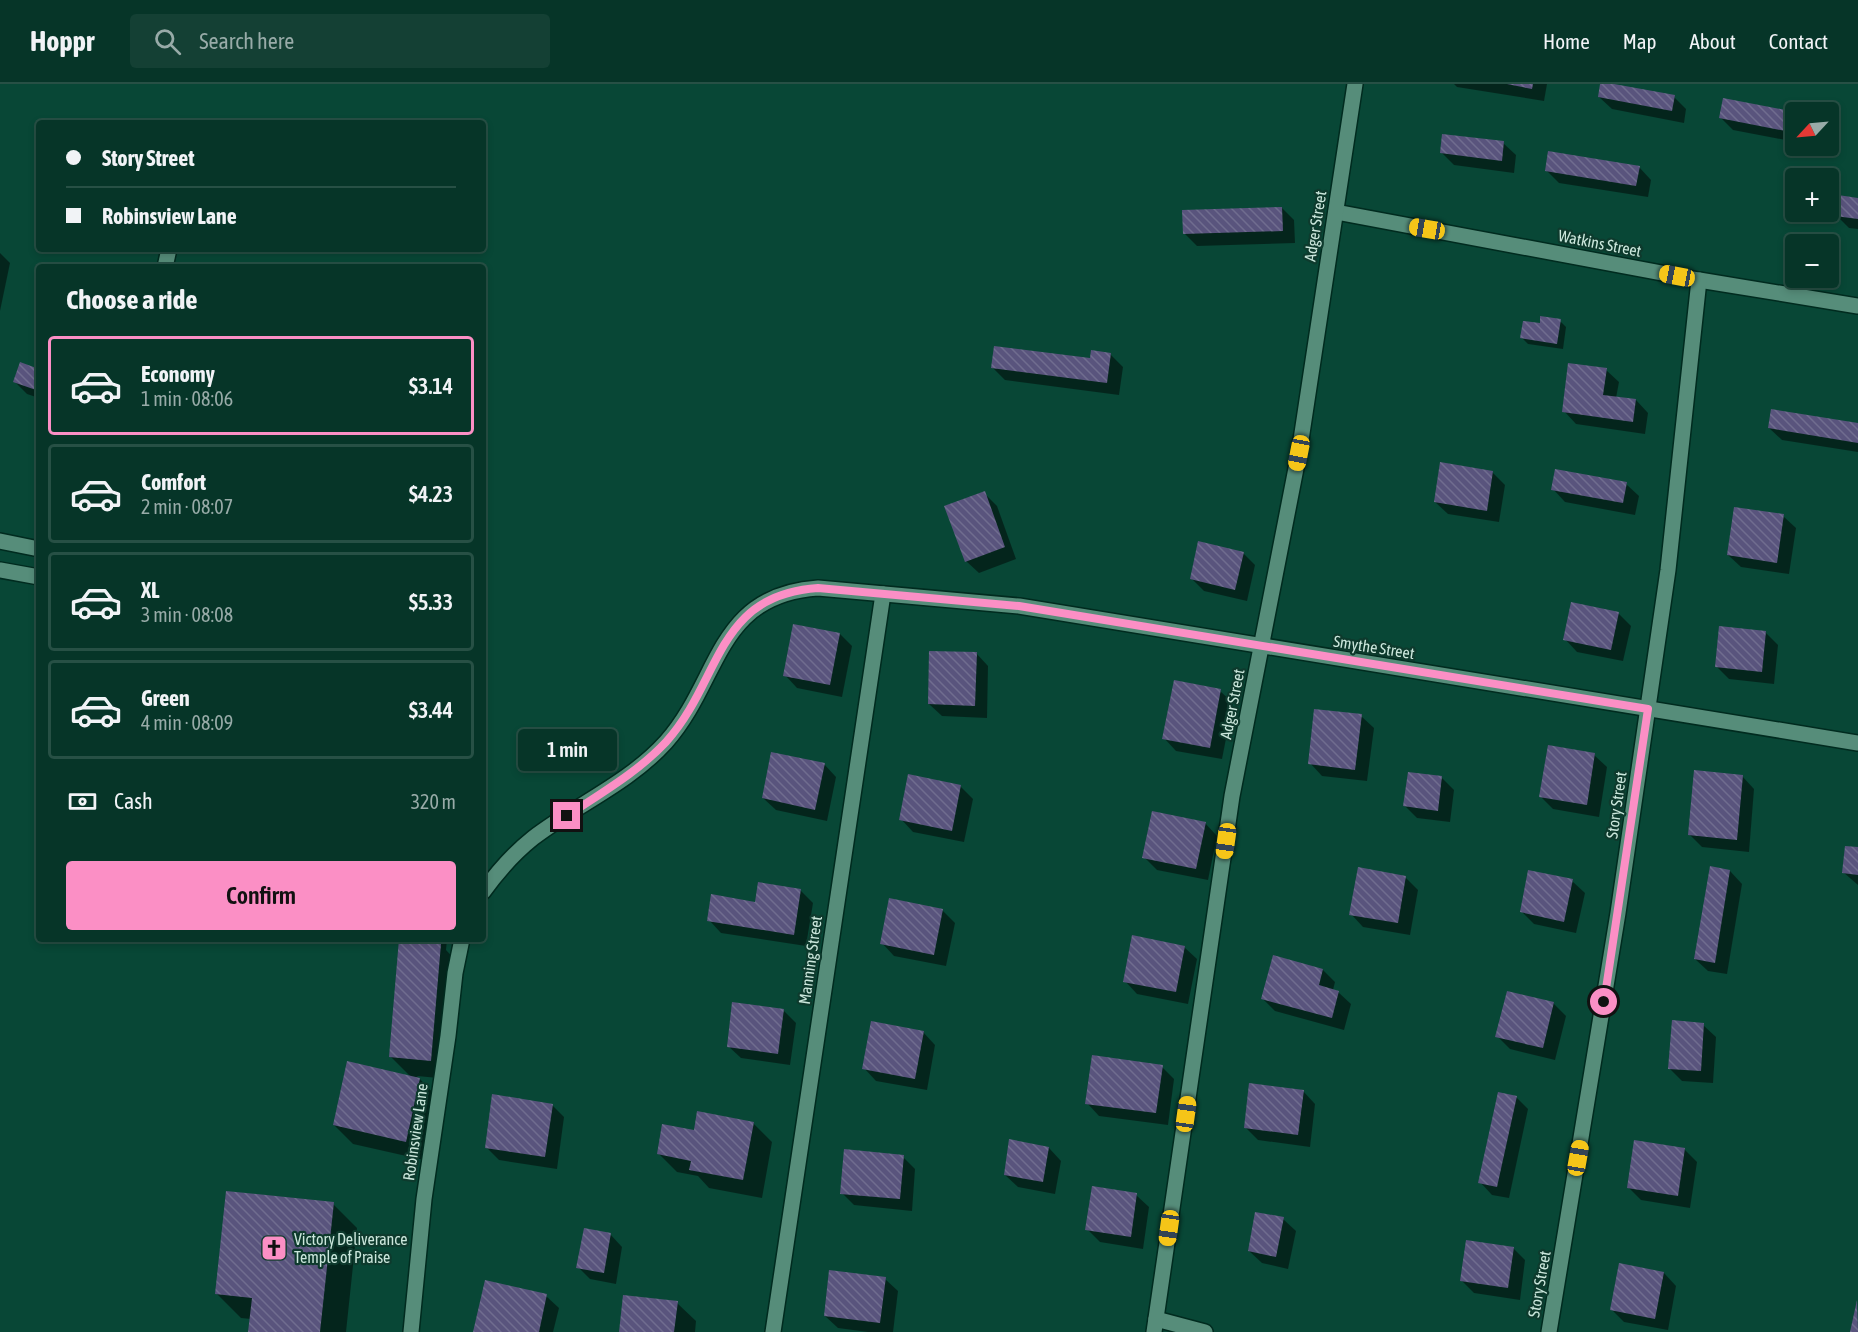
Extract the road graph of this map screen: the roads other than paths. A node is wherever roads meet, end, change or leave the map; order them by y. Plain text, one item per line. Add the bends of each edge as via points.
1 (1355, 84) edge
2 (1336, 212) junction
3 (1699, 280) junction
4 (1858, 306) edge
5 (0, 541) edge
6 (36, 548) edge
7 (0, 570) edge
8 (36, 576) edge
9 (882, 594) junction
10 (1261, 647) junction
11 (1648, 709) junction
12 (1858, 743) edge
13 (486, 887) edge
14 (461, 942) edge
15 (1155, 1326) edge
16 (411, 1332) edge
17 (774, 1332) edge
18 (1205, 1332) edge
19 (1549, 1332) edge

1 - 2 street, Adger Street
2 - 3 street, Watkins Street
2 - 10 street, Adger Street via 1299,453
3 - 4 street, Watkins Street
3 - 11 street, Story Street via 1668,570
5 - 6 street
7 - 8 street
9 - 10 street, Smythe Street via 1019,606
9 - 13 street via 798,589 754,608 736,625 692,706 666,741 635,771 534,838 503,864
9 - 17 street, Manning Street
10 - 11 street, Smythe Street
10 - 15 street, Adger Street via 1232,796
11 - 12 street, Smythe Street
11 - 19 street, Story Street
14 - 16 street, Robinsview Lane via 424,1199
15 - 18 street

